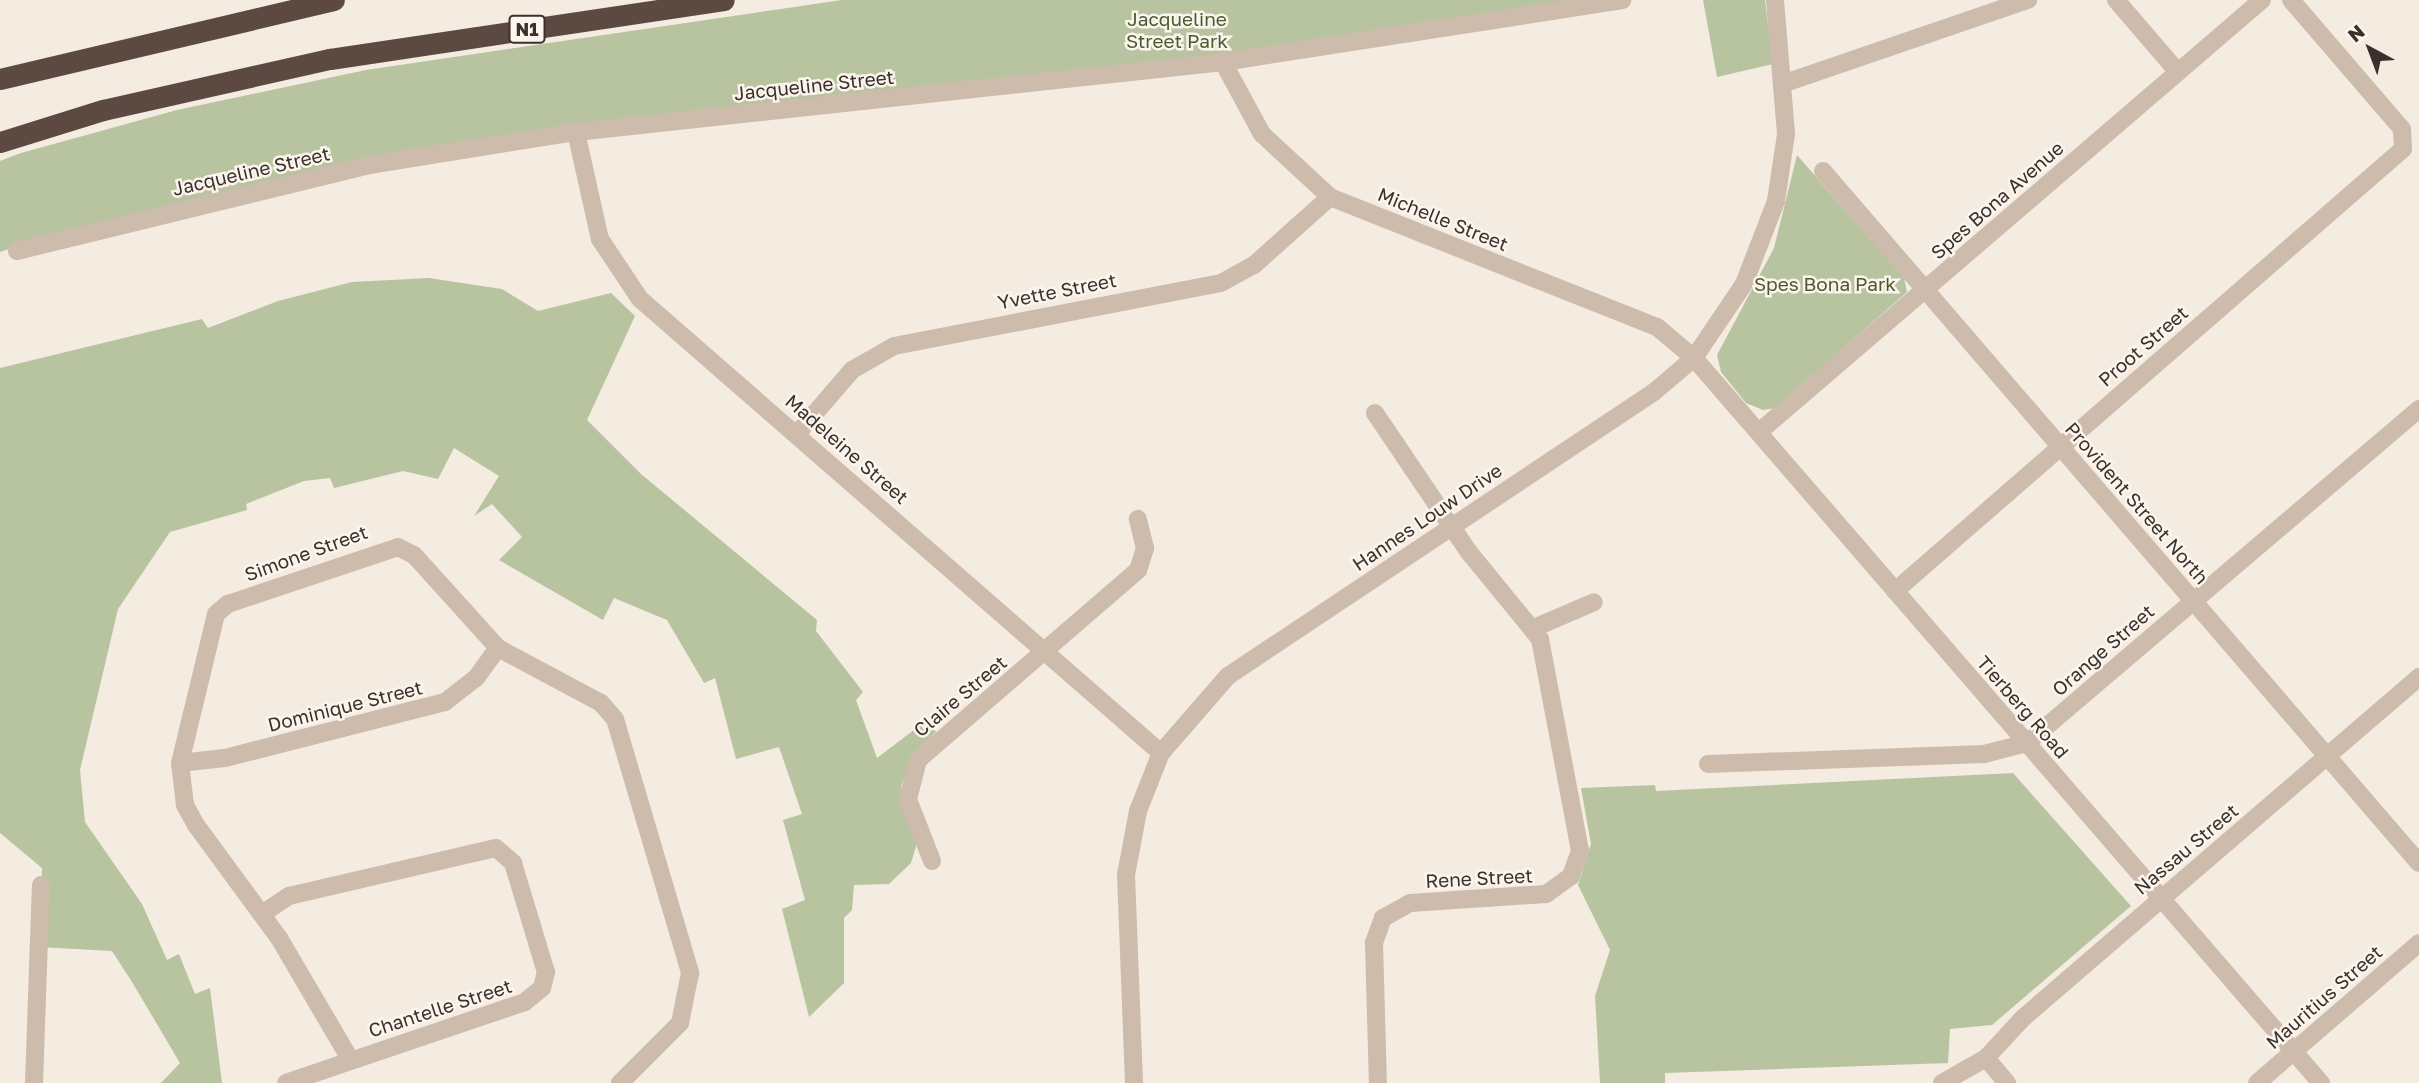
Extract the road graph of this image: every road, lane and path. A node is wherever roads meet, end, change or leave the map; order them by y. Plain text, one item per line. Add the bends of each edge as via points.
1 (334, 0) edge
2 (724, 0) edge
3 (1622, 0) edge
4 (1775, 0) edge
5 (2028, 0) edge
6 (2116, 0) edge
7 (2262, 0) edge
8 (2291, 0) edge
9 (1223, 62) junction
10 (2178, 72) junction
11 (0, 79) edge
12 (1785, 83) junction
13 (576, 132) junction
14 (0, 142) edge
15 (1823, 172) dead end
16 (1330, 197) junction
17 (17, 251) dead end
18 (1924, 290) junction
19 (1694, 358) junction
20 (2419, 409) edge
21 (1375, 412) dead end
22 (1759, 432) junction
23 (797, 434) junction
24 (2059, 446) junction
25 (1139, 519) dead end
26 (1450, 525) junction
27 (1895, 591) junction
28 (2193, 600) junction
29 (1594, 602) dead end
30 (1534, 628) junction
31 (498, 648) junction
32 (1049, 652) junction
33 (2419, 677) edge
34 (2027, 743) junction
35 (1161, 753) junction
36 (2327, 756) junction
37 (180, 763) junction
38 (1708, 764) dead end
39 (932, 861) dead end
40 (2419, 863) edge
41 (41, 885) dead end
42 (2160, 898) junction
43 (262, 914) junction
44 (2419, 943) edge
45 (2294, 1051) junction
46 (1986, 1058) junction
47 (350, 1059) junction
48 (34, 1083) edge
49 (286, 1083) edge
50 (620, 1083) edge
51 (1135, 1083) edge
52 (1378, 1083) edge
53 (1942, 1083) edge
54 (2007, 1083) edge
55 (2257, 1083) edge
56 (2321, 1083) edge

1 - 11 highway
2 - 14 highway, N1 via 330,59 103,110
3 - 9 street, Jacqueline Street
4 - 12 street, Hannes Louw Drive
5 - 12 street
6 - 10 street
7 - 10 street, Spes Bona Avenue
8 - 24 street, Proot Street via 2402,129 2406,143 2399,154
9 - 13 street, Jacqueline Street
9 - 16 street, Michelle Street via 1262,134
10 - 18 street, Spes Bona Avenue
12 - 19 street, Hannes Louw Drive via 1786,151 1772,218 1744,284
13 - 17 street, Jacqueline Street via 369,165
13 - 23 street, Madeleine Street via 595,223 617,271 640,299
15 - 18 street, Provident Street North
16 - 19 street, Michelle Street via 1657,327
16 - 23 street, Yvette Street via 1254,265 1222,283 894,346 852,370
18 - 22 street, Spes Bona Avenue
18 - 24 street, Provident Street North
19 - 22 street, Tierberg Road
19 - 26 street, Hannes Louw Drive via 1654,392
20 - 28 street, Orange Street
21 - 26 street, Rene Street
22 - 27 street, Tierberg Road
23 - 32 street, Madeleine Street
24 - 27 street, Proot Street
24 - 28 street, Provident Street North
25 - 32 street, Claire Street via 1145,548 1138,570
26 - 30 street, Rene Street
26 - 35 street, Hannes Louw Drive via 1228,676
27 - 34 street, Tierberg Road
28 - 34 street, Orange Street
28 - 36 street, Provident Street North
29 - 30 street
30 - 52 street, Rene Street via 1579,827 1576,869 1559,888 1538,896 1410,903 1383,918 1374,943
31 - 37 street, Dominique Street via 476,678 445,702 225,758
31 - 37 street, Simone Street via 414,555 387,546 216,614
31 - 50 street, Simone Street via 601,703 615,719 690,973 680,1023
32 - 35 street, Madeleine Street
32 - 39 street, Claire Street via 918,760 908,799
33 - 36 street, Nassau Street
34 - 38 street, Orange Street via 1984,754
34 - 42 street, Tierberg Road
35 - 51 street, Hannes Louw Drive via 1138,811 1126,875
36 - 40 street, Provident Street North
36 - 42 street, Nassau Street
37 - 43 street, Simone Street via 190,815
41 - 48 street
42 - 45 street, Tierberg Road
42 - 46 street, Nassau Street
43 - 47 street, Simone Street
43 - 47 street, Chantelle Street via 289,896 485,847 501,850 513,863 547,972 537,994
44 - 45 street, Mauritius Street
45 - 55 street, Mauritius Street
45 - 56 street, Tierberg Road
46 - 53 street, Nassau Street
46 - 54 street
47 - 49 street, Chantelle Street

